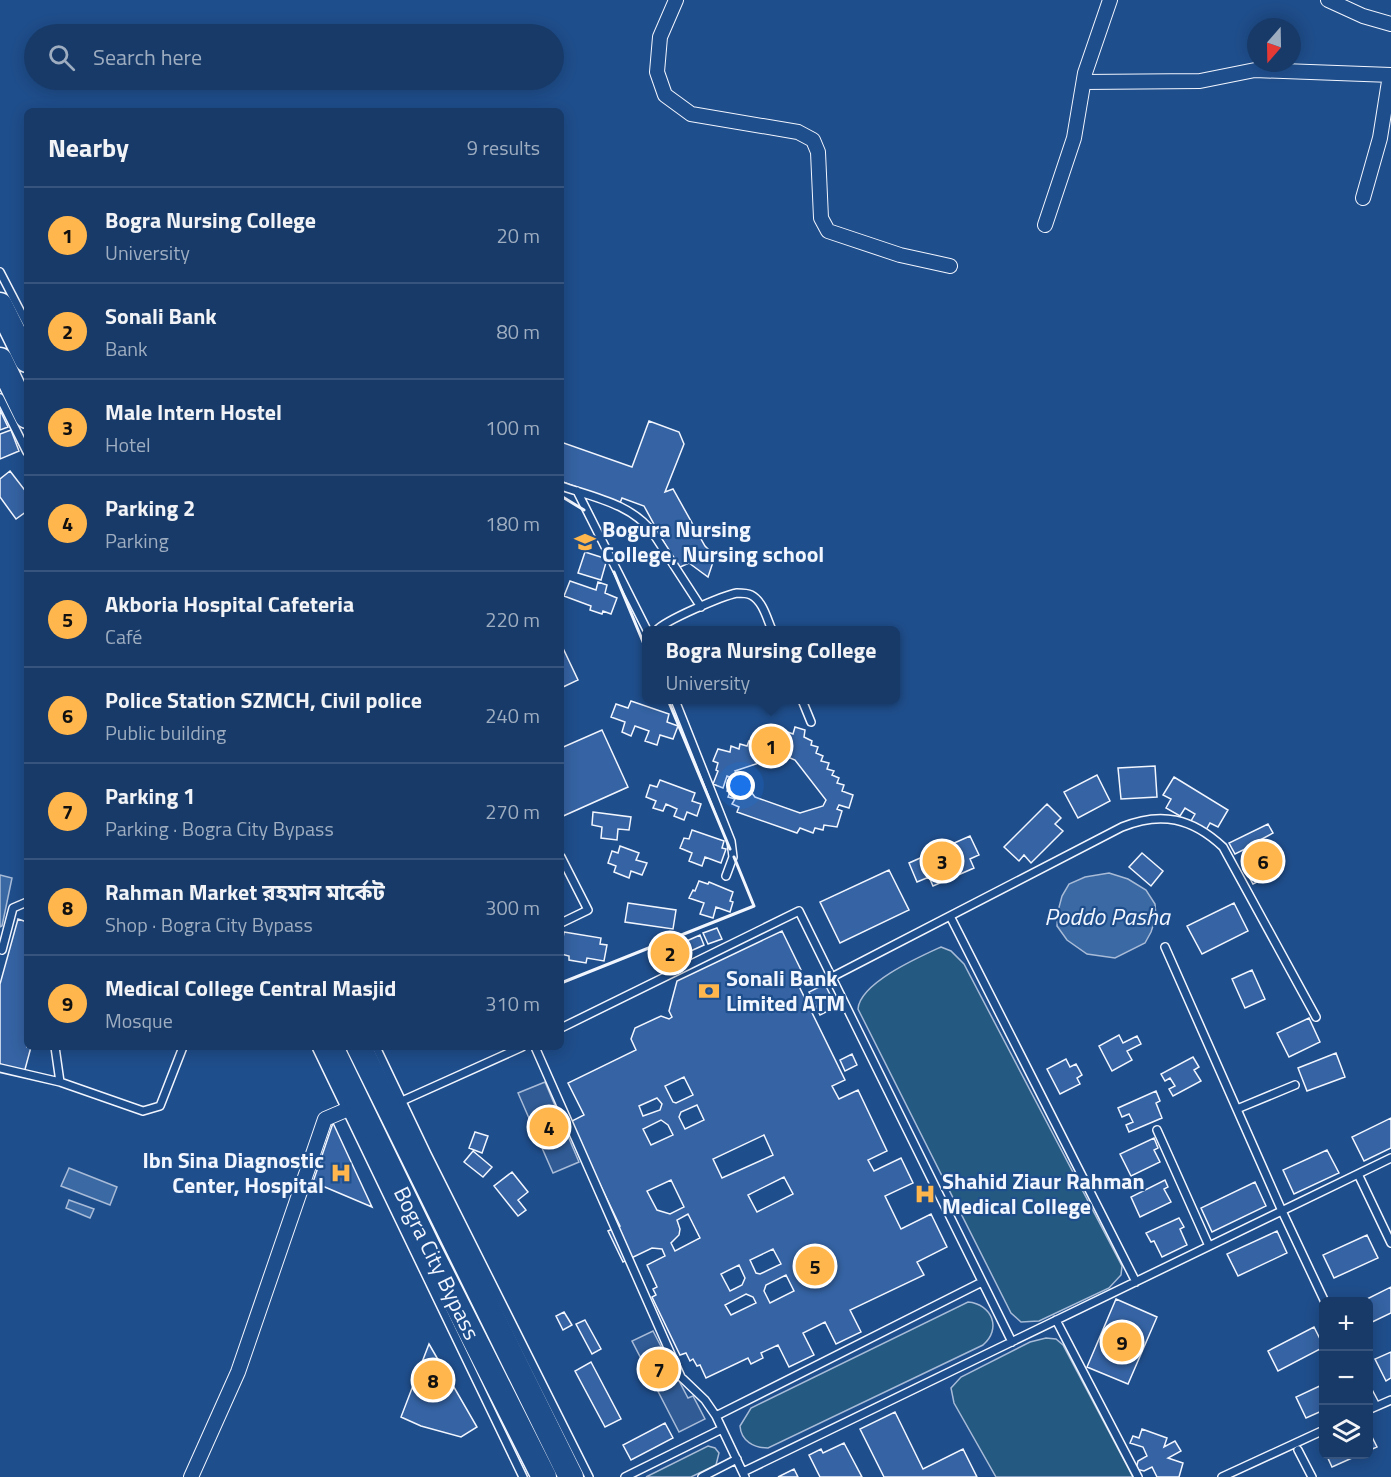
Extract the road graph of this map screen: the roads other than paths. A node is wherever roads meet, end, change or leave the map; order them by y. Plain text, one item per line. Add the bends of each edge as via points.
1 (676, 0) edge
2 (1110, 0) edge
3 (1329, 0) edge
4 (1391, 24) edge
5 (1390, 75) edge
6 (1084, 82) junction
7 (1364, 198) dead end
8 (1045, 225) dead end
9 (950, 266) dead end
10 (0, 272) edge
11 (0, 305) edge
12 (24, 318) edge
13 (24, 354) edge
14 (0, 360) edge
15 (0, 398) edge
16 (24, 410) edge
17 (24, 446) edge
18 (564, 487) edge
19 (577, 491) junction
20 (701, 608) junction
21 (645, 626) edge
22 (662, 626) edge
23 (770, 626) edge
24 (677, 704) edge
25 (804, 704) edge
26 (812, 722) dead end
27 (564, 863) edge
28 (726, 876) dead end
29 (24, 903) edge
30 (950, 916) junction
31 (564, 922) edge
32 (1165, 947) dead end
33 (1, 949) edge
34 (0, 958) edge
35 (832, 977) junction
36 (1316, 1017) dead end
37 (564, 1027) edge
38 (55, 1050) edge
39 (182, 1050) edge
40 (317, 1050) edge
41 (333, 1050) edge
42 (360, 1050) edge
43 (377, 1050) edge
44 (515, 1050) edge
45 (536, 1050) edge
46 (0, 1068) edge
47 (60, 1082) junction
48 (1296, 1085) dead end
49 (402, 1101) junction
50 (1237, 1109) junction
51 (346, 1110) junction
52 (1158, 1130) dead end
53 (1391, 1158) edge
54 (1358, 1174) junction
55 (1282, 1211) junction
56 (1391, 1243) edge
57 (1209, 1246) junction
58 (982, 1282) junction
59 (1136, 1282) junction
60 (1323, 1297) edge
61 (1056, 1320) junction
62 (1012, 1342) junction
63 (1391, 1400) edge
64 (1373, 1408) edge
65 (716, 1416) junction
66 (722, 1428) junction
67 (1319, 1432) edge
68 (1298, 1450) dead end
69 (737, 1459) junction
70 (744, 1474) edge
71 (191, 1477) edge
72 (523, 1477) edge
73 (544, 1477) edge
74 (571, 1477) edge
75 (589, 1477) edge
76 (626, 1477) edge
77 (702, 1477) edge
78 (1138, 1477) edge
79 (1222, 1477) edge
80 (1312, 1477) edge

1 - 9 street via 660,38 657,72 665,95 691,114 798,132 813,140 818,152 821,218 828,231 900,255
2 - 6 street
3 - 4 street
5 - 6 street via 1255,70 1200,81
5 - 7 street via 1380,138
6 - 8 street via 1074,138
10 - 12 lane
11 - 13 highway
14 - 16 highway
15 - 17 lane
18 - 19 lane
19 - 20 lane via 624,508 644,522
19 - 21 lane
20 - 22 lane
20 - 23 lane via 747,593 760,604
24 - 28 lane via 732,844 732,862
25 - 26 lane
27 - 31 lane via 588,910
29 - 33 lane via 13,908
30 - 35 lane
30 - 36 lane via 1122,827 1151,818 1175,820 1207,834 1224,847
30 - 59 lane
32 - 50 lane
33 - 34 lane
35 - 37 lane via 799,911
35 - 58 lane
38 - 47 lane
39 - 47 lane via 160,1106 143,1111
40 - 51 lane
41 - 73 highway, Bogra City Bypass
42 - 74 highway, Bogra City Bypass
43 - 49 lane
44 - 49 lane
45 - 65 lane via 681,1377
46 - 47 lane
48 - 50 lane
49 - 75 lane
50 - 55 lane
51 - 71 street via 325,1119 238,1372
51 - 72 lane
52 - 57 lane
53 - 54 lane
54 - 55 lane
54 - 56 lane
55 - 57 lane
55 - 60 lane
57 - 59 lane
58 - 62 lane
58 - 65 lane
59 - 61 lane
61 - 62 lane
61 - 78 lane
62 - 70 lane
63 - 64 lane
65 - 66 lane
66 - 69 lane
66 - 76 lane
67 - 79 lane
68 - 80 lane
69 - 70 lane
69 - 77 lane

